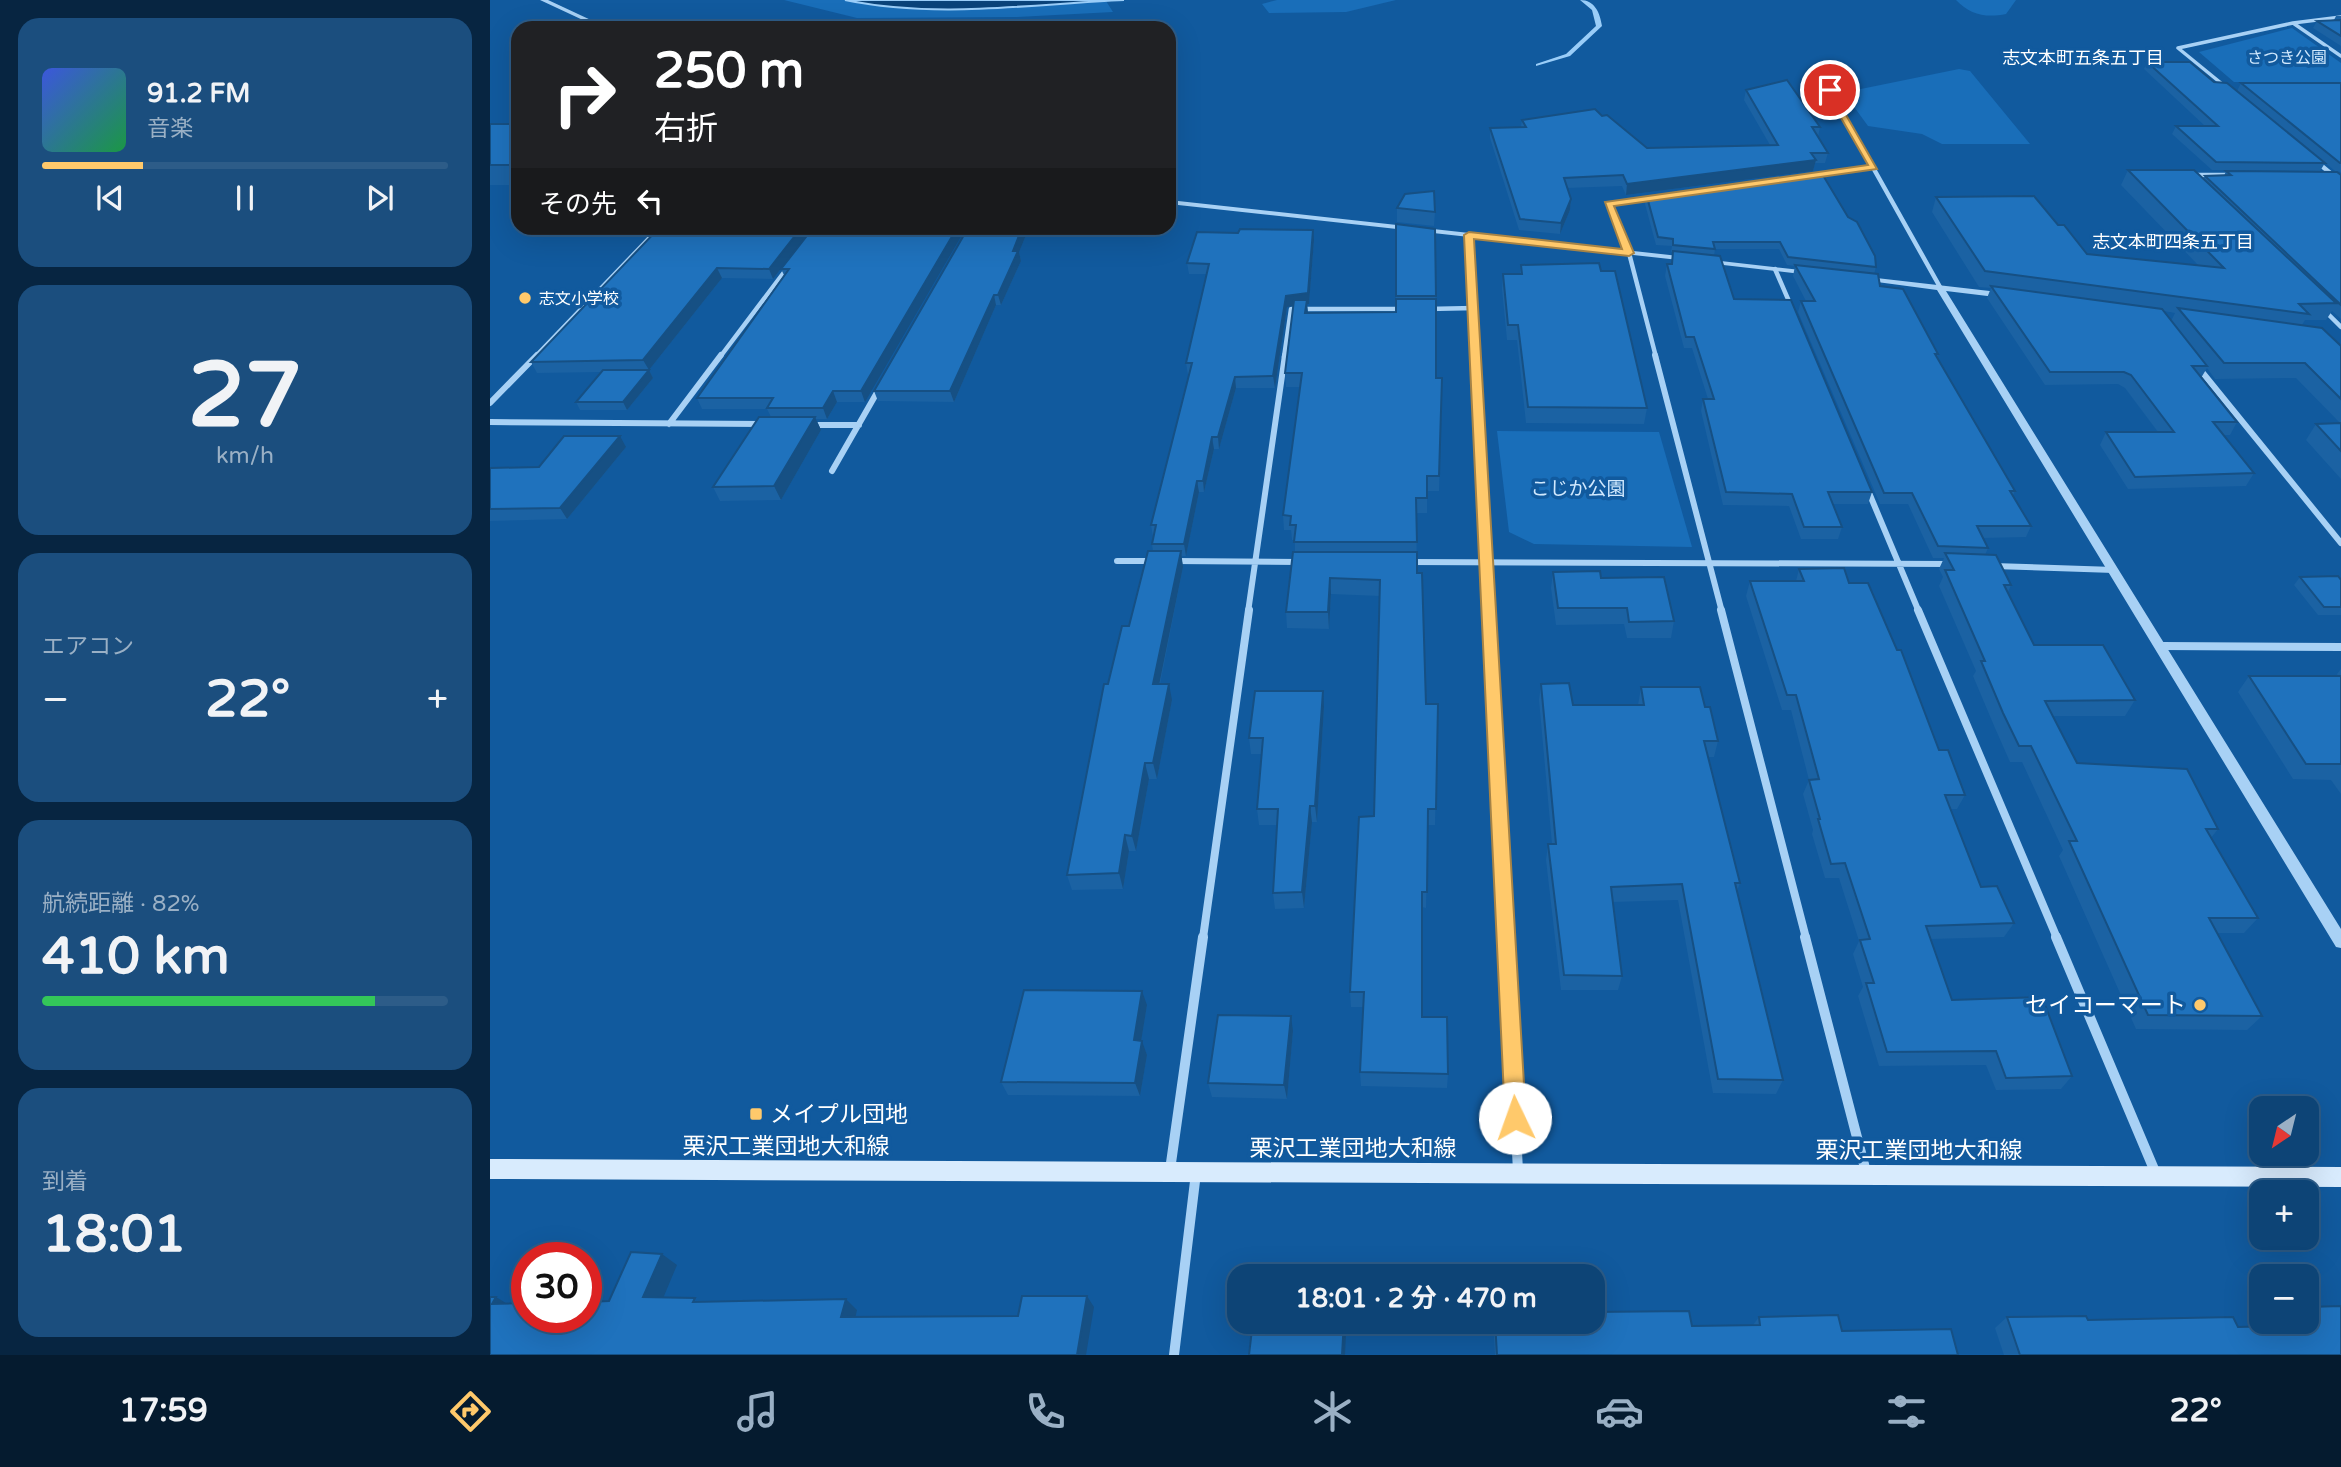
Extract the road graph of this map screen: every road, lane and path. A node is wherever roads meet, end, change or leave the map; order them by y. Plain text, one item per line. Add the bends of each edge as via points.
1 (543, 0) edge
2 (2341, 17) edge
3 (590, 21) edge
4 (2293, 23) junction
5 (2341, 56) edge
6 (1830, 90) dead end
7 (2230, 91) edge
8 (2314, 159) edge
9 (1873, 167) junction
10 (2238, 175) edge
11 (1807, 176) edge
12 (2321, 176) edge
13 (2334, 176) junction
14 (2341, 176) edge
15 (2341, 182) edge
16 (2193, 184) edge
17 (1662, 197) edge
18 (1176, 203) edge
19 (652, 235) edge
20 (1469, 235) junction
21 (1629, 253) junction
22 (793, 260) edge
23 (1775, 269) junction
24 (1816, 273) edge
25 (1858, 278) edge
26 (1940, 287) junction
27 (2008, 296) edge
28 (1475, 308) junction
29 (2321, 308) edge
30 (1409, 309) edge
31 (1423, 309) edge
32 (1797, 320) edge
33 (2341, 327) edge
34 (2190, 357) edge
35 (885, 378) edge
36 (490, 403) edge
37 (490, 422) edge
38 (669, 424) junction
39 (777, 424) edge
40 (804, 425) edge
41 (859, 425) junction
42 (832, 471) dead end
43 (1861, 473) edge
44 (2341, 543) edge
45 (1117, 561) dead end
46 (1257, 562) junction
47 (1311, 562) edge
48 (1393, 562) edge
49 (1488, 562) junction
50 (1899, 562) junction
51 (1953, 564) edge
52 (1710, 565) junction
53 (1980, 565) edge
54 (2115, 570) junction
55 (2162, 646) junction
56 (2341, 647) edge
57 (2341, 942) edge
58 (490, 1169) edge
59 (1196, 1172) junction
60 (1169, 1173) junction
61 (1518, 1174) junction
62 (2157, 1174) junction
63 (1867, 1175) junction
64 (2341, 1177) edge
65 (1174, 1355) edge

1 - 3 street
2 - 4 street
4 - 5 street
4 - 7 street via 2178,48
6 - 9 street
8 - 13 street
9 - 11 street
9 - 26 street
10 - 16 street via 2183,175
12 - 13 street
13 - 14 street
13 - 15 street
17 - 21 street via 1609,204
18 - 20 street
19 - 36 street
20 - 21 street
20 - 28 street
21 - 23 street
21 - 52 street
22 - 38 street
23 - 24 street
23 - 32 street
25 - 26 street
26 - 27 street
26 - 54 street
28 - 31 street
28 - 49 street
29 - 33 street
30 - 46 street via 1291,309
34 - 44 street
35 - 41 street
37 - 38 street
38 - 39 street
40 - 41 street
41 - 42 street
43 - 50 street
45 - 46 street
46 - 47 street
46 - 60 street
48 - 49 street
49 - 52 street
49 - 61 street
50 - 51 street
50 - 52 street
50 - 62 street
52 - 63 street
53 - 54 street
54 - 55 street
55 - 56 street
55 - 57 street
58 - 60 main road, 栗沢工業団地大和線
59 - 60 main road, 栗沢工業団地大和線
59 - 61 main road, 栗沢工業団地大和線
59 - 65 street
61 - 63 main road, 栗沢工業団地大和線
62 - 63 main road, 栗沢工業団地大和線
62 - 64 main road, 栗沢工業団地大和線

